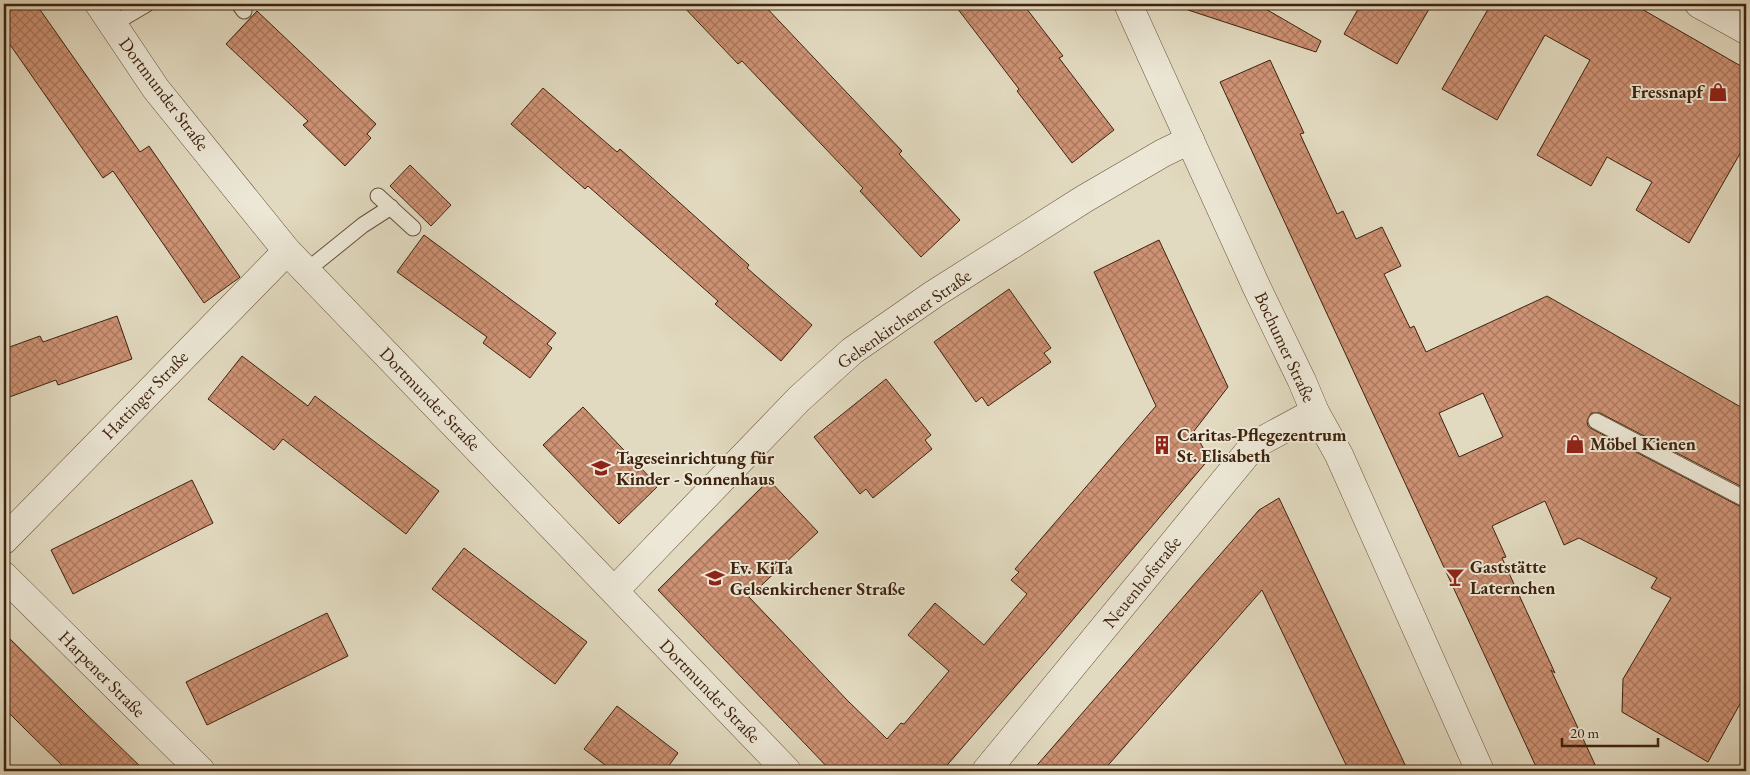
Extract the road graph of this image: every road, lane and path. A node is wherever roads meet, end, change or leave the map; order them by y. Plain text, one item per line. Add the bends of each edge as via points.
1 (147, 4) edge
2 (1128, 4) edge
3 (1699, 4) edge
4 (106, 14) edge
5 (1746, 30) edge
6 (1190, 140) junction
7 (378, 196) dead end
8 (391, 207) junction
9 (412, 228) dead end
10 (287, 251) junction
11 (306, 271) junction
12 (1315, 412) junction
13 (1596, 421) dead end
14 (1745, 499) dead end
15 (4, 540) edge
16 (4, 576) edge
17 (614, 590) junction
18 (201, 771) edge
19 (787, 771) edge
20 (986, 771) edge
21 (1480, 771) edge

1 - 4 lane
2 - 6 street, Bochumer Straße
3 - 5 street
4 - 10 street, Dortmunder Straße via 156,89
6 - 12 street, Bochumer Straße
6 - 17 street, Gelsenkirchener Straße via 1084,199 934,294 852,351 799,399
7 - 8 lane
8 - 9 lane
8 - 11 lane
10 - 11 street, Dortmunder Straße
10 - 15 street, Hattinger Straße
11 - 17 street, Dortmunder Straße
12 - 20 street, Neuenhofstraße via 1254,446
12 - 21 street, Bochumer Straße via 1339,455
13 - 14 lane
16 - 18 street, Harpener Straße
17 - 19 street, Dortmunder Straße

